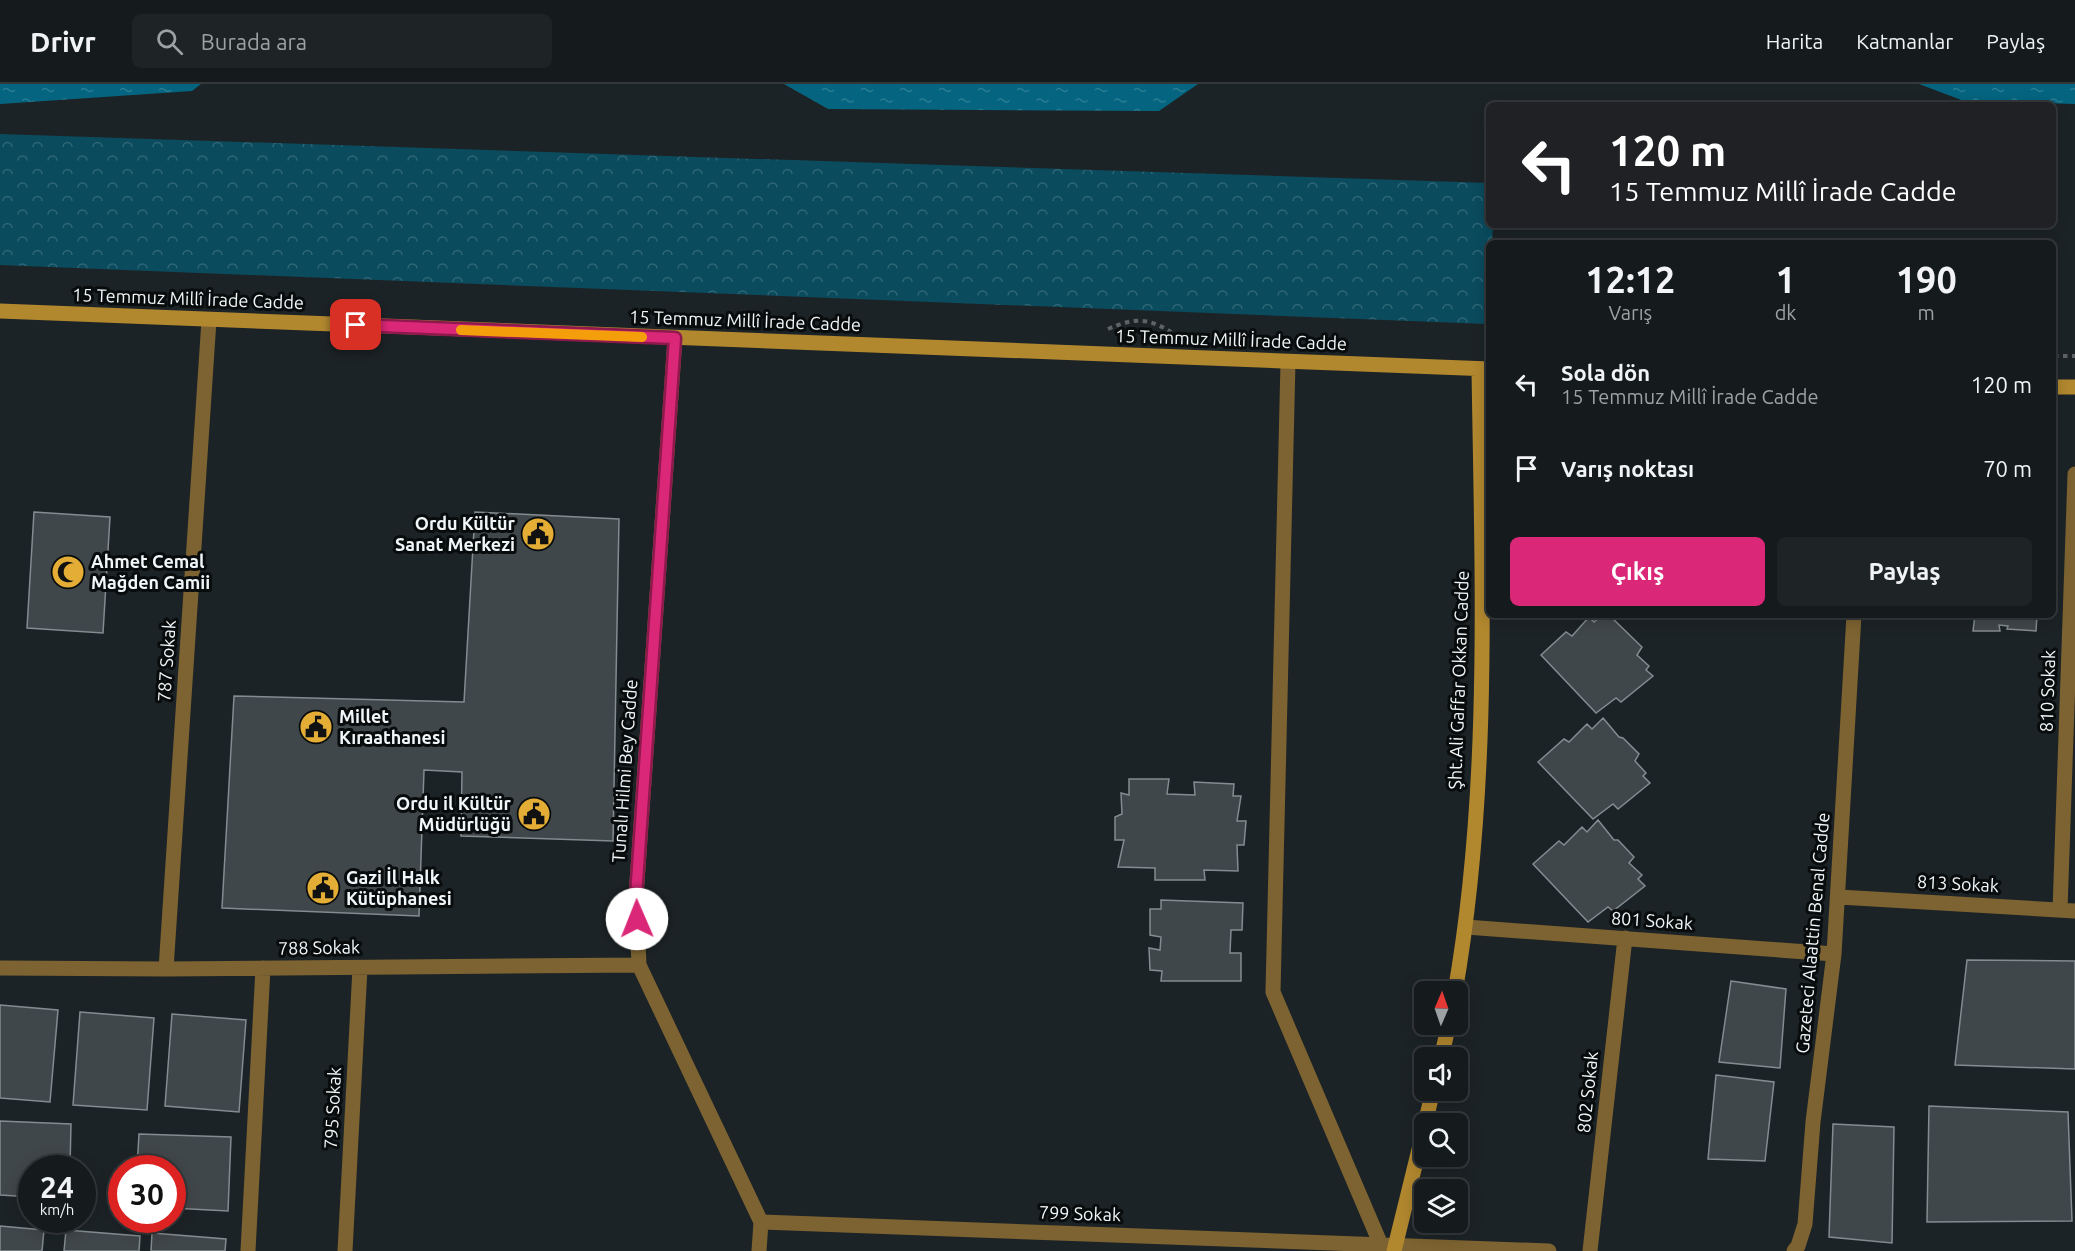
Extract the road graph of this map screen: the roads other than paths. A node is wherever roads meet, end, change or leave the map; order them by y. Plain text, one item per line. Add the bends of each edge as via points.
1 (0, 311) edge
2 (209, 320) junction
3 (675, 338) junction
4 (1288, 362) junction
5 (1484, 369) edge
6 (2056, 387) edge
7 (2075, 387) edge
8 (2075, 474) edge
9 (1854, 618) edge
10 (1839, 897) junction
11 (2067, 910) edge
12 (1466, 927) junction
13 (1625, 938) junction
14 (1834, 954) junction
15 (639, 965) junction
16 (0, 968) edge
17 (263, 968) junction
18 (360, 968) junction
19 (166, 969) junction
20 (1457, 981) edge
21 (1414, 1163) edge
22 (761, 1222) junction
23 (1391, 1246) edge
24 (248, 1251) edge
25 (345, 1251) edge
26 (759, 1251) edge
27 (1549, 1251) edge
28 (1590, 1251) edge
29 (1794, 1251) edge

1 - 2 main road, 15 Temmuz Millî İrade Cadde
2 - 3 main road, 15 Temmuz Millî İrade Cadde
2 - 19 street, 787 Sokak
3 - 4 main road, 15 Temmuz Millî İrade Cadde
3 - 15 street, Tunalı Hilmi Bey Cadde via 636,896
4 - 5 main road, 15 Temmuz Millî İrade Cadde
4 - 23 street via 1273,992
5 - 12 main road, Şht.Ali Gaffar Okkan Cadde via 1484,646
6 - 7 main road
8 - 11 street, 810 Sokak
9 - 10 street, Gazeteci Alaattin Benal Cadde
10 - 11 street, 813 Sokak
10 - 14 street, Gazeteci Alaattin Benal Cadde
12 - 13 street, 801 Sokak
12 - 20 main road, Şht.Ali Gaffar Okkan Cadde
13 - 14 street, 801 Sokak
13 - 28 street, 802 Sokak
14 - 29 street, Gazeteci Alaattin Benal Cadde via 1805,1224
15 - 18 street, 788 Sokak
15 - 22 street, Tunalı Hilmi Bey Cadde
16 - 19 street, 788 Sokak
17 - 18 street, 788 Sokak
17 - 19 street, 788 Sokak
17 - 24 street
18 - 25 street, 795 Sokak
21 - 23 main road
22 - 23 street, 799 Sokak
22 - 26 street, Tunalı Hilmi Bey Cadde
23 - 27 street, 799 Sokak

